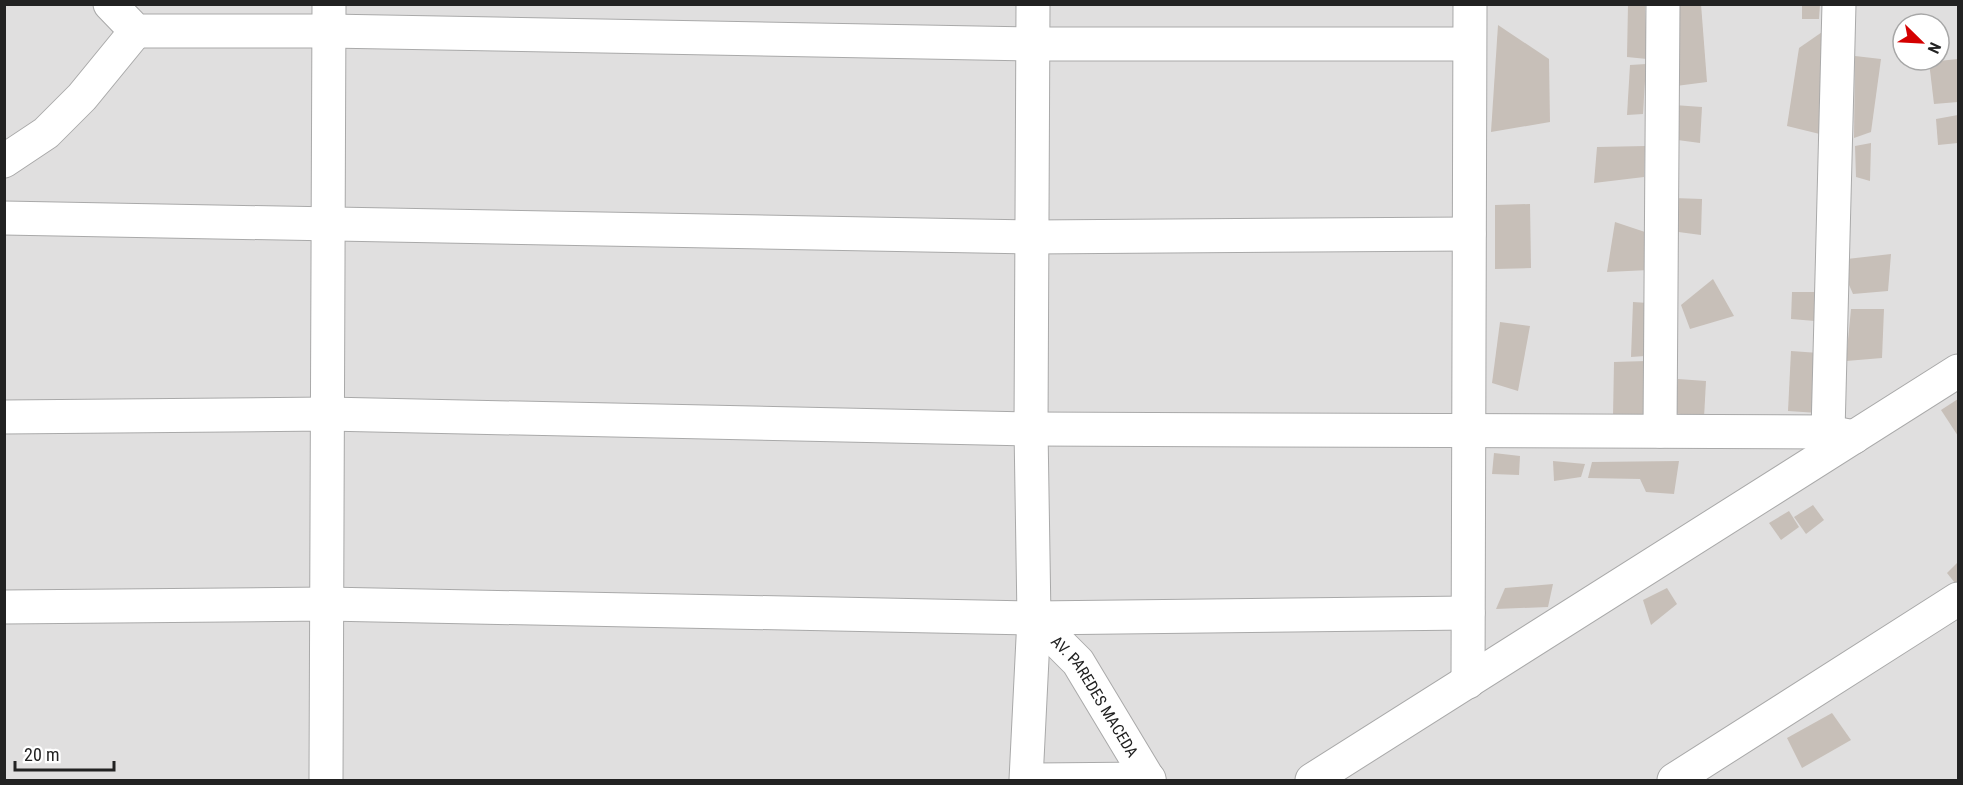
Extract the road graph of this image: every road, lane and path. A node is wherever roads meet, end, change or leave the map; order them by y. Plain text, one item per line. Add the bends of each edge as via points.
1 (110, 4) edge
2 (1033, 4) edge
3 (1470, 4) edge
4 (1663, 4) edge
5 (1839, 4) edge
6 (329, 18) edge
7 (136, 31) junction
8 (1033, 44) junction
9 (1470, 44) junction
10 (4, 161) edge
11 (4, 218) edge
12 (328, 225) junction
13 (1469, 234) junction
14 (1032, 237) junction
15 (1959, 371) edge
16 (327, 414) junction
17 (4, 417) edge
18 (1031, 429) junction
19 (1469, 430) junction
20 (1660, 431) junction
21 (1841, 435) junction
22 (1959, 599) edge
23 (326, 604) junction
24 (4, 607) edge
25 (1468, 614) junction
26 (1034, 618) junction
27 (1467, 682) junction
28 (326, 780) edge
29 (1026, 780) edge
30 (1036, 780) edge
31 (1149, 780) edge
32 (1312, 780) edge
33 (1674, 780) edge

1 - 7 street
2 - 8 street
3 - 9 street
4 - 20 street
5 - 21 street
6 - 7 street
6 - 8 street
6 - 12 street
7 - 10 street via 82,97 46,133
8 - 9 street
8 - 14 street
9 - 13 street
11 - 12 street
12 - 14 street
12 - 16 street
13 - 14 street
13 - 19 street
14 - 18 street
15 - 21 street
16 - 17 street
16 - 18 street
16 - 23 street
18 - 19 street
18 - 26 street
19 - 20 street
19 - 25 street
20 - 21 street
21 - 27 street
22 - 33 street
23 - 24 street
23 - 26 street
23 - 28 street
25 - 26 street
25 - 27 street
26 - 29 street
26 - 31 street, AV. PAREDES MACEDA via 1078,663
27 - 32 street
30 - 31 street

